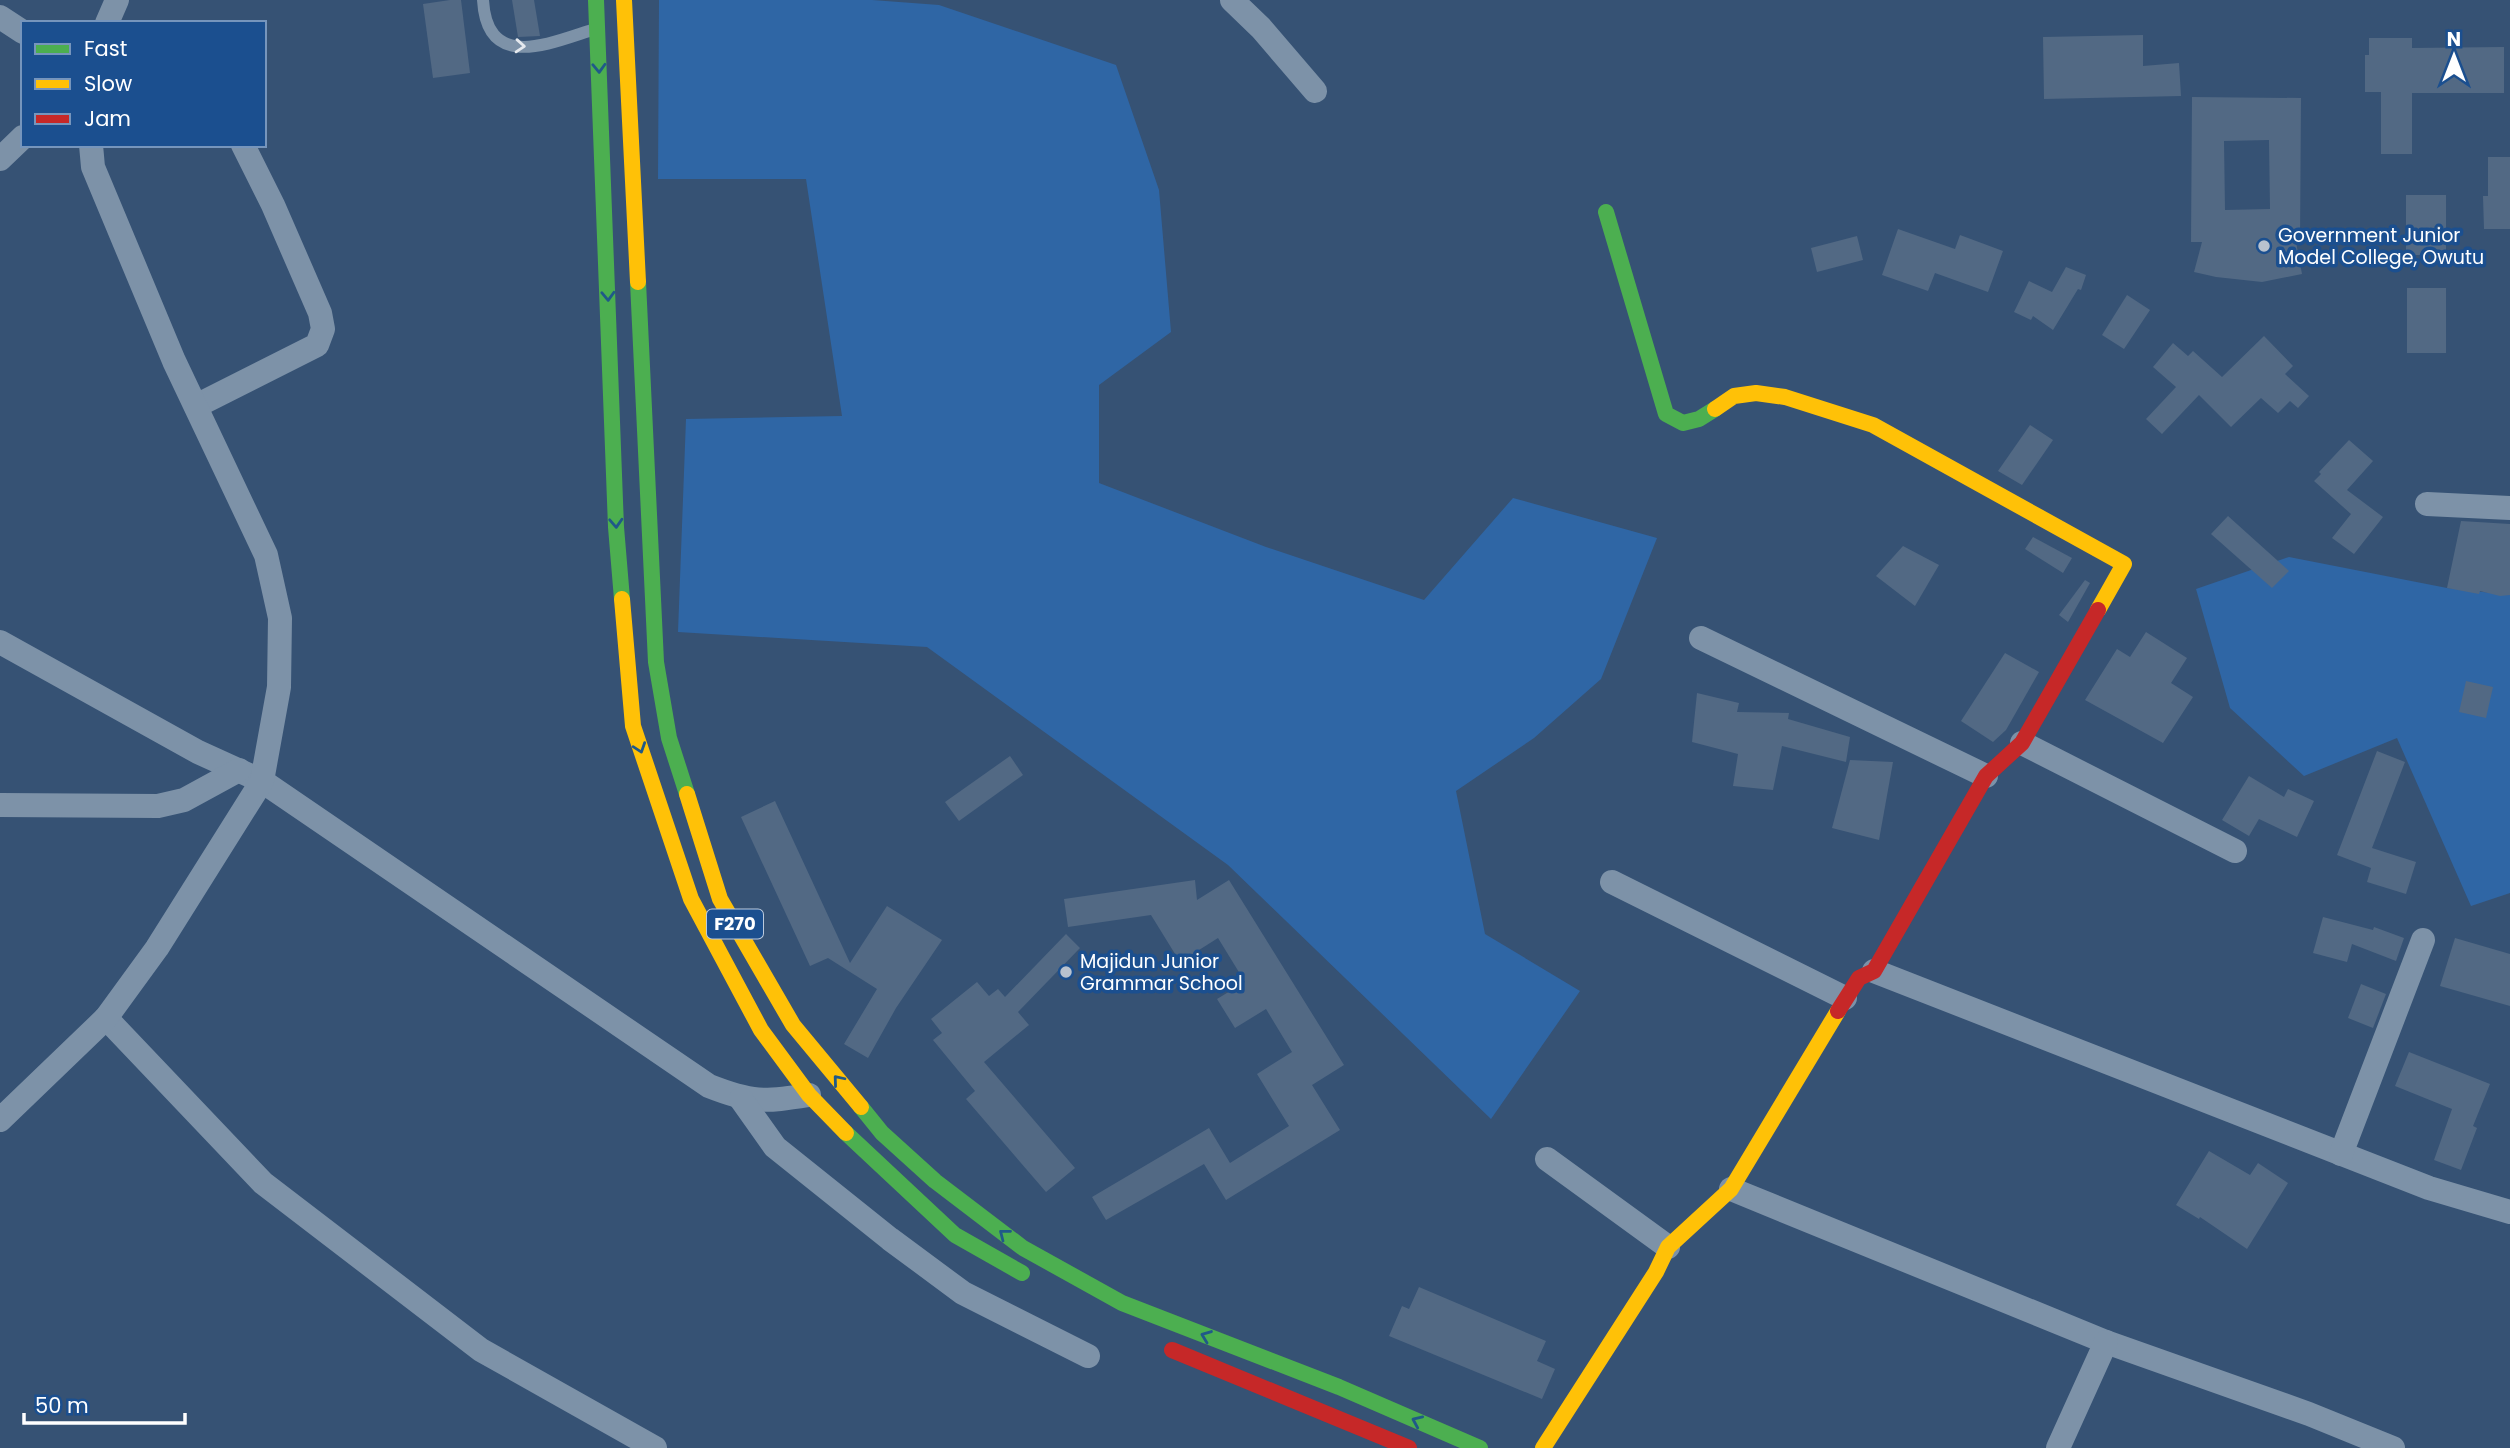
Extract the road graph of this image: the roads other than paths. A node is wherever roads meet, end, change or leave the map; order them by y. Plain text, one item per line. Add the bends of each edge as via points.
1 (117, 0) edge
2 (483, 0) edge
3 (596, 0) edge
4 (624, 0) edge
5 (1232, 0) edge
6 (0, 17) edge
7 (108, 21) edge
8 (597, 29) junction
9 (21, 31) edge
10 (1315, 91) dead end
11 (21, 139) edge
12 (91, 147) edge
13 (244, 147) edge
14 (0, 159) edge
15 (1606, 212) dead end
16 (196, 405) junction
17 (2427, 504) dead end
18 (2510, 509) edge
19 (1702, 638) dead end
20 (0, 642) edge
21 (2022, 743) junction
22 (239, 770) junction
23 (1986, 776) junction
24 (262, 781) junction
25 (0, 805) edge
26 (2235, 851) dead end
27 (1612, 882) dead end
28 (2423, 940) dead end
29 (1874, 971) junction
30 (1845, 998) junction
31 (106, 1018) junction
32 (809, 1095) junction
33 (741, 1098) junction
34 (0, 1120) edge
35 (2340, 1154) junction
36 (1547, 1160) dead end
37 (1731, 1189) junction
38 (2510, 1212) edge
39 (1668, 1247) junction
40 (1040, 1283) dead end
41 (2106, 1342) junction
42 (1163, 1346) dead end
43 (1087, 1356) dead end
44 (1339, 1387) junction
45 (1328, 1414) junction
46 (654, 1448) edge
47 (1409, 1448) edge
48 (1480, 1448) edge
49 (1542, 1448) edge
50 (2058, 1448) edge
51 (2393, 1448) edge

1 - 7 street
2 -> 8 lane via 489,31 503,44 523,49
3 - 8 main road, F270
44 -> 4 main road, F270 via 1122,1303 1023,1248 946,1189 882,1133 793,1025 720,899 668,738 656,662
5 - 10 street
6 - 9 street
8 -> 32 main road, F270 via 617,527 633,726 691,899 761,1030
11 - 14 street
12 - 16 street via 93,167
13 - 16 street via 315,301 323,329 317,345
15 - 21 main road via 1666,414 1683,423 1699,419 1734,396 1756,393 1825,408 1873,425 2124,564
16 - 24 street via 266,555 280,618 279,687
17 - 18 street
19 - 23 street
20 - 22 street
21 - 23 main road
21 - 26 street
22 - 24 street
22 - 25 street via 184,800 158,806
23 - 29 main road
24 - 31 street via 158,948
24 - 33 street via 709,1086
27 - 30 street
28 - 35 street
29 - 30 main road via 1859,978
29 - 35 street
30 - 37 main road
31 - 34 street
31 - 46 street via 263,1182 305,1216 481,1350
32 - 33 street via 771,1101
32 - 40 main road, F270 via 955,1235
33 - 43 street via 775,1147 890,1239 964,1293
35 - 38 street
36 - 39 street
37 - 39 main road
37 - 41 street
39 - 49 main road
41 - 50 street
41 - 51 street
42 - 45 main road
44 - 45 main road
48 -> 44 main road, F270
45 - 47 main road

